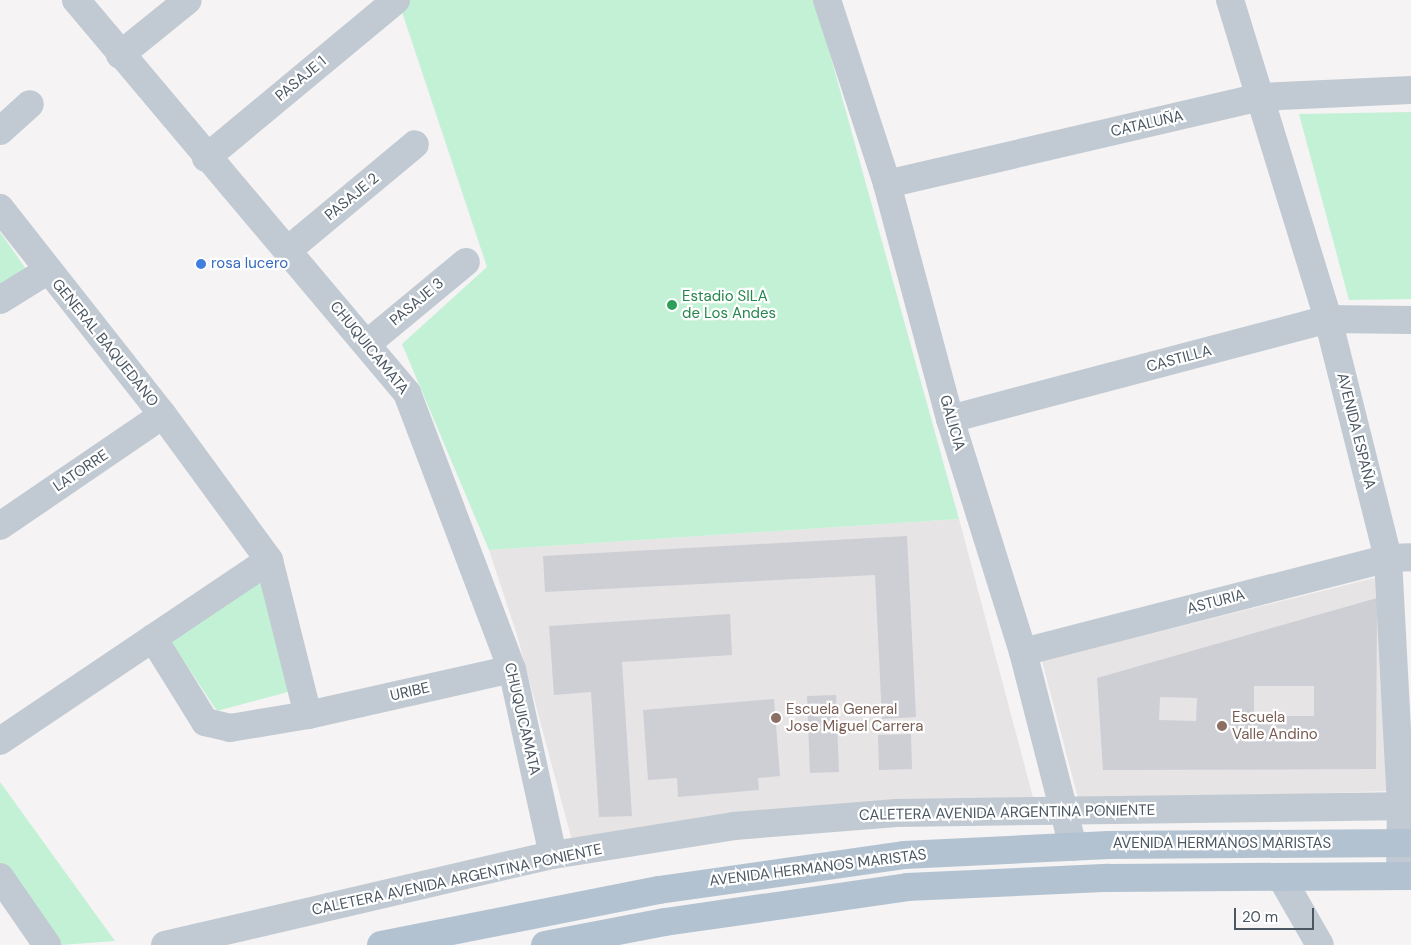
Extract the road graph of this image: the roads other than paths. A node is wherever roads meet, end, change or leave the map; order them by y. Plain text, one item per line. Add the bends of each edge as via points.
1 (76, 0) edge
2 (188, 0) edge
3 (396, 0) edge
4 (827, 0) edge
5 (1230, 0) edge
6 (120, 55) junction
7 (1411, 90) edge
8 (1261, 97) junction
9 (30, 104) dead end
10 (0, 131) edge
11 (415, 144) dead end
12 (206, 158) junction
13 (887, 184) junction
14 (0, 208) edge
15 (288, 250) junction
16 (466, 262) dead end
17 (47, 271) junction
18 (0, 300) edge
19 (1328, 319) junction
20 (1411, 320) edge
21 (368, 343) junction
22 (163, 415) junction
23 (950, 419) junction
24 (0, 526) edge
25 (1399, 558) edge
26 (269, 560) junction
27 (152, 638) junction
28 (1022, 652) junction
29 (512, 669) junction
30 (308, 715) junction
31 (0, 741) edge
32 (1406, 806) edge
33 (1062, 811) junction
34 (1406, 843) edge
35 (1073, 846) junction
36 (553, 856) junction
37 (1406, 876) edge
38 (0, 877) edge
39 (1281, 877) junction
40 (640, 936) edge
41 (47, 945) edge
42 (165, 945) edge
43 (381, 945) edge
44 (544, 945) edge
45 (1320, 945) edge

1 - 6 street, CHUQUICAMATA
2 - 6 street
3 - 12 street, PASAJE 1
4 - 13 street, GALICIA
5 - 8 street, AVENIDA ESPAÑA
6 - 12 street, CHUQUICAMATA
7 - 8 street, CATALUÑA
8 - 13 street, CATALUÑA
8 - 19 street, AVENIDA ESPAÑA
9 - 10 street
11 - 15 street, PASAJE 2
12 - 15 street, CHUQUICAMATA
13 - 23 street, GALICIA
14 - 17 street, GENERAL BAQUEDANO
15 - 21 street, CHUQUICAMATA
16 - 21 street, PASAJE 3
17 - 18 street, GENERAL BAQUEDANO
17 - 22 street, GENERAL BAQUEDANO
19 - 20 street, CASTILLA
19 - 23 street, CASTILLA
19 - 25 street, AVENIDA ESPAÑA
21 - 29 street, CHUQUICAMATA via 407,393
22 - 24 street, LATORRE
22 - 26 street
23 - 28 street, GALICIA
25 - 28 street, ASTURIA
25 - 32 street, AVENIDA ESPAÑA
26 - 27 street
26 - 30 street
27 - 30 street, URIBE via 205,722 230,728
27 - 31 street
28 - 33 street, GALICIA
29 - 30 street, URIBE
29 - 36 street, CHUQUICAMATA
32 - 33 street, CALETERA AVENIDA ARGENTINA PONIENTE
32 - 34 street, AVENIDA ESPAÑA
33 - 35 street, GALICIA
33 - 36 street, CALETERA AVENIDA ARGENTINA PONIENTE via 896,813 743,825
34 - 35 main road, AVENIDA HERMANOS MARISTAS
34 - 37 street, AVENIDA ESPAÑA
35 - 43 main road, AVENIDA HERMANOS MARISTAS via 904,855 659,890
36 - 42 street, CALETERA AVENIDA ARGENTINA PONIENTE
37 - 39 main road, AVENIDA HERMANOS MARISTAS
38 - 41 street
39 - 40 main road, AVENIDA HERMANOS MARISTAS via 1109,878 907,887
39 - 45 street
40 - 44 main road, AVENIDA HERMANOS MARISTAS

